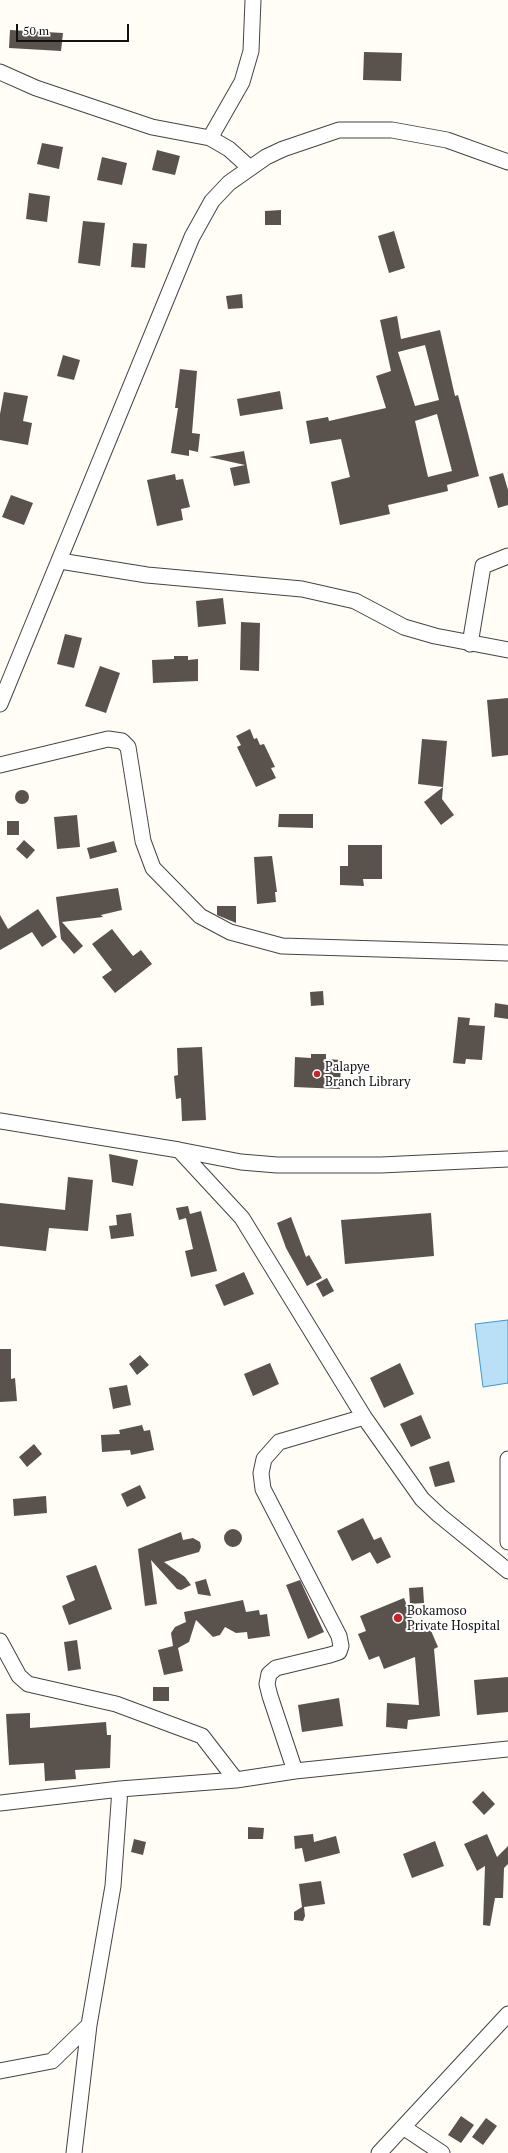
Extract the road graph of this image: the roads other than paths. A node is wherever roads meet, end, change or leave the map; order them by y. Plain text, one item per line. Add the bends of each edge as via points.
1 (253, 0) edge
2 (0, 72) edge
3 (210, 138) junction
4 (508, 162) edge
5 (250, 168) junction
6 (508, 556) edge
7 (60, 561) junction
8 (470, 644) junction
9 (508, 650) edge
10 (0, 704) edge
11 (0, 765) edge
12 (508, 953) edge
13 (0, 1121) edge
14 (179, 1150) junction
15 (508, 1159) edge
16 (364, 1417) junction
17 (508, 1459) edge
18 (508, 1542) edge
19 (508, 1571) edge
20 (0, 1640) edge
21 (508, 1749) edge
22 (295, 1771) junction
23 (236, 1780) junction
24 (120, 1789) junction
25 (0, 1803) edge
26 (508, 2014) edge
27 (89, 2025) junction
28 (0, 2071) edge
29 (403, 2127) junction
30 (74, 2153) edge
31 (379, 2153) edge
32 (442, 2153) edge

1 - 3 street via 251,51 242,82
2 - 3 street via 36,88 152,127
3 - 5 street via 229,149
4 - 5 street via 447,140 392,130 339,130 283,149
5 - 7 street via 229,183 212,201 192,236
6 - 8 street via 483,566
7 - 8 street via 147,575 302,589 355,601 404,627
7 - 10 street
8 - 9 street
11 - 12 street via 108,739 122,741 128,747 143,841 153,868 200,916 230,932 282,946
13 - 14 street
14 - 15 street via 241,1162 277,1164 381,1165
14 - 16 street via 242,1218
16 - 19 street via 422,1499
16 - 22 street via 279,1442 264,1459 261,1473 263,1490 339,1636 341,1646 339,1652 276,1668 269,1674 267,1684 270,1696
17 - 18 street
20 - 23 street via 18,1676 28,1684 116,1704 202,1736
21 - 22 street
22 - 23 street
23 - 24 street
24 - 25 street
24 - 27 street via 113,1886
26 - 29 street
27 - 28 street via 52,2061
27 - 30 street
29 - 31 street
29 - 32 street

